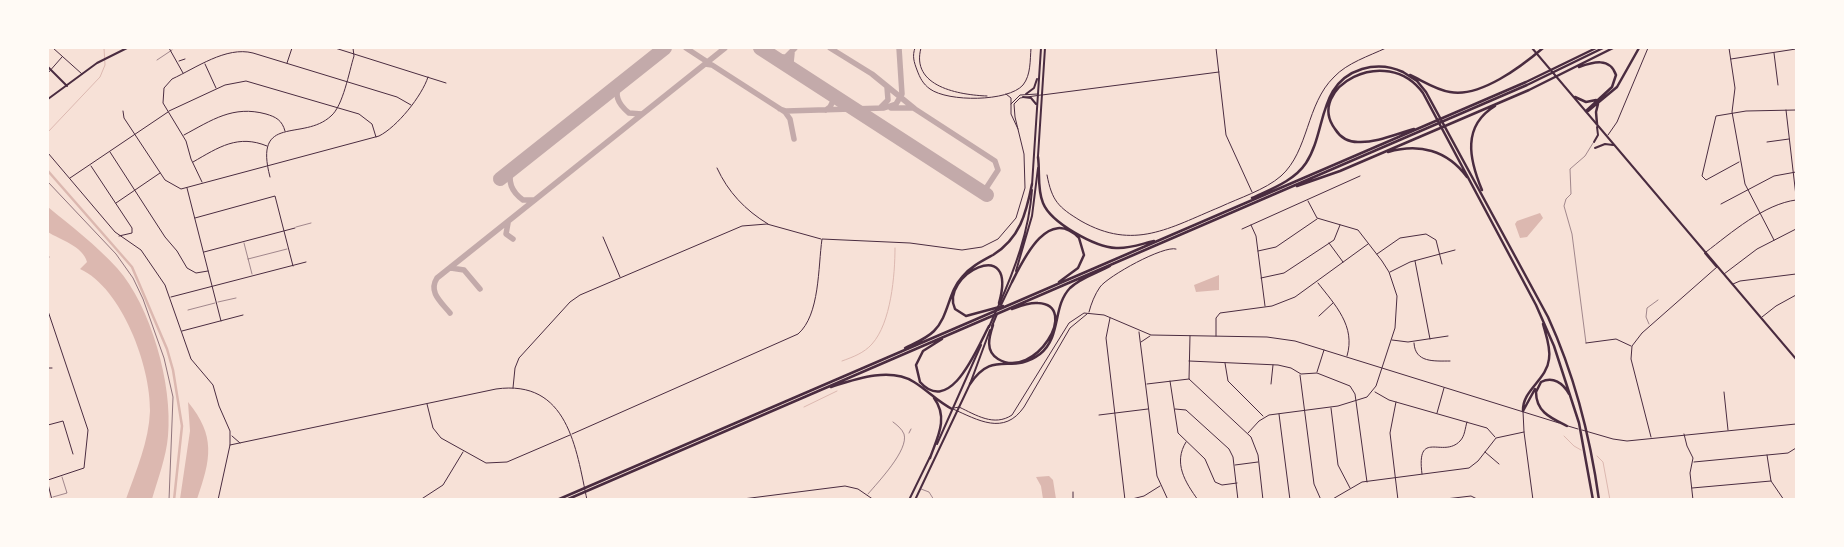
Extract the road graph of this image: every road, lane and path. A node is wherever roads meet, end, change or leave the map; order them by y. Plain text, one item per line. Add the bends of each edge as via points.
1 (53, 48) edge
2 (128, 48) edge
3 (174, 48) edge
4 (292, 48) edge
5 (335, 48) edge
6 (353, 48) edge
7 (915, 48) edge
8 (921, 48) edge
9 (1031, 48) edge
10 (1041, 48) edge
11 (1045, 48) edge
12 (1216, 48) edge
13 (1386, 48) edge
14 (1532, 48) edge
15 (1537, 48) edge
16 (1543, 48) edge
17 (1596, 48) edge
18 (1603, 48) edge
19 (1614, 48) edge
20 (1638, 48) edge
21 (1648, 48) edge
22 (1730, 48) edge
23 (171, 49) edge
24 (1796, 49) edge
25 (1538, 52) junction
26 (1774, 53) junction
27 (354, 54) junction
28 (63, 56) junction
29 (185, 58) dead end
30 (157, 60) dead end
31 (1731, 60) junction
32 (178, 62) junction
33 (287, 63) junction
34 (205, 64) junction
35 (49, 69) edge
36 (1571, 71) junction
37 (1219, 72) junction
38 (1403, 72) junction
39 (48, 73) edge
40 (82, 74) junction
41 (183, 74) junction
42 (428, 77) junction
43 (1038, 77) junction
44 (346, 81) junction
45 (446, 83) dead end
46 (1778, 85) dead end
47 (67, 86) junction
48 (217, 89) junction
49 (1006, 94) junction
50 (1026, 94) junction
51 (1037, 95) junction
52 (1042, 95) junction
53 (993, 96) junction
54 (1023, 97) junction
55 (1575, 97) junction
56 (48, 98) edge
57 (1507, 100) junction
58 (1598, 101) junction
59 (411, 105) junction
60 (1011, 105) junction
61 (1037, 106) junction
62 (337, 108) junction
63 (1786, 110) junction
64 (1796, 110) edge
65 (122, 111) dead end
66 (1586, 111) junction
67 (168, 112) junction
68 (1732, 112) junction
69 (1437, 115) junction
70 (1429, 124) junction
71 (1597, 124) junction
72 (1445, 129) junction
73 (286, 132) junction
74 (1019, 132) junction
75 (135, 135) junction
76 (183, 136) junction
77 (1606, 136) junction
78 (376, 137) junction
79 (1790, 139) junction
80 (1594, 142) joint
81 (1767, 142) dead end
82 (1613, 145) junction
83 (268, 146) junction
84 (1595, 148) dead end
85 (110, 152) junction
86 (48, 153) edge
87 (1374, 156) junction
88 (1038, 157) junction
89 (1740, 162) junction
90 (193, 163) junction
91 (90, 165) junction
92 (267, 166) junction
93 (717, 168) dead end
94 (1795, 172) edge
95 (160, 173) junction
96 (1047, 175) dead end
97 (1360, 176) dead end
98 (270, 177) dead end
99 (70, 179) junction
100 (1470, 182) junction
101 (202, 183) junction
102 (1032, 184) junction
103 (187, 187) junction
104 (135, 190) junction
105 (1747, 190) junction
106 (1252, 192) junction
107 (1279, 192) junction
108 (1796, 196) edge
109 (1486, 200) junction
110 (1796, 200) edge
111 (1308, 201) junction
112 (116, 203) junction
113 (1721, 204) dead end
114 (1224, 212) junction
115 (1760, 215) junction
116 (194, 218) junction
117 (1318, 218) junction
118 (311, 223) dead end
119 (1340, 224) junction
120 (1251, 225) junction
121 (772, 226) junction
122 (295, 228) joint
123 (1242, 229) dead end
124 (1796, 229) edge
125 (284, 231) junction
126 (119, 236) junction
127 (603, 237) dead end
128 (1165, 237) junction
129 (822, 239) junction
130 (1774, 240) junction
131 (244, 242) junction
132 (1329, 243) junction
133 (1369, 243) junction
134 (1154, 246) junction
135 (288, 249) junction
136 (1176, 249) dead end
137 (1455, 250) dead end
138 (1258, 251) junction
139 (203, 252) junction
140 (1705, 253) junction
141 (1377, 254) junction
142 (1440, 254) junction
143 (248, 259) junction
144 (1415, 261) junction
145 (306, 262) dead end
146 (1344, 263) junction
147 (1442, 264) dead end
148 (293, 266) junction
149 (1717, 267) junction
150 (208, 271) junction
151 (1389, 272) junction
152 (1724, 274) junction
153 (1796, 274) edge
154 (253, 276) junction
155 (621, 278) junction
156 (1261, 278) junction
157 (1012, 282) junction
158 (1318, 283) junction
159 (1733, 285) junction
160 (212, 287) junction
161 (1047, 288) junction
162 (1796, 295) edge
163 (170, 297) junction
164 (236, 298) dead end
165 (1001, 298) junction
166 (1019, 300) junction
167 (1658, 300) dead end
168 (1333, 302) junction
169 (216, 303) junction
170 (999, 304) joint
171 (1265, 307) junction
172 (188, 310) dead end
173 (48, 311) edge
174 (1001, 312) junction
175 (1540, 313) junction
176 (1088, 314) junction
177 (243, 315) dead end
178 (1319, 316) dead end
179 (1110, 318) junction
180 (1762, 318) junction
181 (220, 321) junction
182 (991, 325) junction
183 (1650, 326) junction
184 (959, 330) junction
185 (182, 331) junction
186 (1139, 331) junction
187 (1151, 335) junction
188 (1190, 336) junction
189 (1216, 336) junction
190 (1448, 336) dead end
191 (1430, 339) junction
192 (1391, 340) junction
193 (1141, 342) junction
194 (1414, 342) junction
195 (1586, 343) joint
196 (1632, 346) junction
197 (1324, 350) junction
198 (1347, 357) junction
199 (1796, 359) edge
200 (1190, 361) junction
201 (1450, 361) dead end
202 (876, 362) junction
203 (1226, 362) junction
204 (1274, 364) junction
205 (48, 368) edge
206 (52, 368) dead end
207 (1382, 368) junction
208 (1317, 373) junction
209 (1300, 374) junction
210 (1189, 379) junction
211 (1170, 381) junction
212 (970, 384) junction
213 (1146, 384) junction
214 (1271, 384) dead end
215 (1538, 385) junction
216 (1444, 387) junction
217 (513, 388) junction
218 (818, 391) junction
219 (1374, 391) junction
220 (1724, 392) dead end
221 (932, 395) junction
222 (1356, 402) junction
223 (1396, 402) junction
224 (427, 404) junction
225 (959, 407) junction
226 (1574, 407) junction
227 (1331, 408) junction
228 (952, 409) junction
229 (1149, 409) junction
230 (1174, 409) junction
231 (957, 411) junction
232 (1304, 411) junction
233 (1523, 411) junction
234 (1115, 413) junction
235 (1436, 413) junction
236 (1279, 414) junction
237 (1099, 415) dead end
238 (1264, 417) junction
239 (893, 422) dead end
240 (1467, 422) junction
241 (1796, 424) edge
242 (48, 426) edge
243 (1567, 426) junction
244 (911, 429) dead end
245 (1728, 430) junction
246 (1796, 430) edge
247 (1524, 432) junction
248 (909, 433) dead end
249 (1248, 433) junction
250 (572, 434) junction
251 (1684, 434) junction
252 (231, 435) junction
253 (1496, 438) junction
254 (1651, 438) junction
255 (1186, 442) junction
256 (240, 443) junction
257 (230, 446) junction
258 (1796, 448) edge
259 (463, 451) junction
260 (1484, 452) junction
261 (73, 454) dead end
262 (1767, 455) junction
263 (930, 458) junction
264 (1259, 462) junction
265 (1694, 462) junction
266 (1499, 464) dead end
267 (1234, 465) junction
268 (1422, 475) junction
269 (62, 476) junction
270 (1395, 478) junction
271 (48, 480) edge
272 (1771, 481) junction
273 (1367, 482) junction
274 (1237, 483) junction
275 (48, 484) edge
276 (1160, 486) junction
277 (589, 488) junction
278 (1351, 488) junction
279 (1692, 488) junction
280 (920, 489) junction
281 (580, 492) junction
282 (1073, 492) dead end
283 (867, 495) junction
284 (52, 498) edge
285 (1197, 499) edge
286 (218, 500) edge
287 (420, 500) edge
288 (557, 500) edge
289 (566, 500) edge
290 (587, 500) edge
291 (735, 500) edge
292 (869, 500) edge
293 (874, 500) edge
294 (910, 500) edge
295 (916, 500) edge
296 (934, 500) edge
297 (1073, 500) edge
298 (1125, 500) edge
299 (1128, 500) edge
300 (1168, 500) edge
301 (1238, 500) edge
302 (1263, 500) edge
303 (1290, 500) edge
304 (1321, 500) edge
305 (1331, 500) edge
306 (1398, 500) edge
307 (1438, 500) edge
308 (1479, 500) edge
309 (1533, 500) edge
310 (1593, 500) edge
311 (1599, 500) edge
312 (1693, 500) edge
313 (1784, 500) edge

1 - 28 street
2 - 40 main road
3 - 23 street
4 - 33 street
5 - 27 street
6 - 27 street
7 - 53 street via 914,59 920,77 932,90 958,98
8 - 53 street via 921,64 933,84 962,93
9 - 49 street via 1027,80 1017,90
10 - 43 main road
11 - 52 main road
12 - 37 street
13 - 106 street via 1341,70 1330,81 1318,99 1290,166 1277,179
14 - 25 main road
15 - 25 main road
16 - 25 highway
17 - 70 highway
18 - 107 highway via 1527,85
19 - 36 highway
20 - 58 highway via 1617,87
21 - 77 street via 1617,122
22 - 31 street
23 - 30 lane
23 - 32 street
24 - 26 street
25 - 38 highway via 1487,86 1468,92 1445,91
25 - 55 main road
26 - 31 street
26 - 46 street
27 - 42 street
27 - 44 street
28 - 35 street
28 - 40 street
29 - 32 street
31 - 68 street via 1735,88
32 - 41 street
33 - 34 street via 242,51 225,54
33 - 44 street
34 - 41 street
34 - 48 street
35 - 39 street
35 - 47 main road
36 - 57 highway
36 - 58 highway via 1598,62 1607,63 1612,68 1616,75 1615,83
37 - 52 street
37 - 106 street via 1226,135
38 - 69 highway via 1422,86
38 - 114 highway via 1390,67 1372,67 1344,79 1327,100 1311,153 1301,170
40 - 47 main road
41 - 67 street via 169,80 164,88 162,99
42 - 45 street
42 - 59 street
43 - 50 main road via 1034,88
43 - 51 main road
44 - 59 street via 397,97
44 - 62 street
47 - 56 main road
48 - 62 street via 236,82 251,82
48 - 67 street
49 - 53 street
49 - 60 street
50 - 51 street
50 - 60 street via 1017,96
51 - 52 street
51 - 54 street
51 - 61 main road
52 - 88 main road
54 - 61 main road via 1032,99
54 - 74 street via 1014,106
55 - 58 highway via 1586,102
55 - 66 main road
57 - 87 highway
57 - 109 highway via 1484,114 1471,136 1471,156
58 - 66 highway
58 - 71 highway
59 - 78 street via 390,129
60 - 74 street via 1012,118
61 - 102 main road
62 - 73 street via 324,121
62 - 78 street via 366,118 372,124
63 - 64 street
63 - 68 street
63 - 79 street
65 - 75 street
66 - 71 main road
67 - 75 street
67 - 76 street
68 - 89 street
68 - 89 street via 1718,114 1715,118 1702,171 1706,180
69 - 70 highway via 1415,84 1386,70 1352,77 1338,89 1330,104 1329,116 1334,128 1352,141 1381,139
69 - 72 highway
70 - 114 highway
71 - 77 main road
71 - 80 main road via 1598,135
72 - 100 highway
72 - 109 highway
73 - 76 street via 276,118 244,110 232,112
73 - 83 street via 275,136
74 - 129 street via 1026,172 1022,203 1011,226 993,242 959,250 910,243
75 - 85 street
75 - 95 street
76 - 90 street
77 - 82 main road
78 - 92 street
79 - 81 street
79 - 94 street
80 - 195 lane via 1570,170 1571,194 1564,206 1572,234
82 - 84 main road
82 - 140 main road
83 - 90 street via 239,140
83 - 92 street
85 - 91 street
85 - 104 street
86 - 99 street
87 - 100 highway via 1406,148 1429,149 1452,161
87 - 107 highway
88 - 128 highway via 1042,203 1062,223 1091,241 1112,248 1128,248
88 - 157 main road via 1031,221
89 - 105 street
90 - 101 street
91 - 99 street
91 - 112 street
92 - 98 street
92 - 101 street
93 - 121 street via 740,203
94 - 105 street via 1774,176
94 - 108 street
95 - 103 street via 169,184
95 - 104 street
96 - 106 street via 1051,194 1063,209 1094,228 1118,236 1159,232
97 - 111 street
99 - 126 street
100 - 175 highway
101 - 103 street
102 - 165 main road via 1023,240
102 - 202 highway via 1025,215 1016,233 1001,249 961,277 936,329 924,339
103 - 116 street
104 - 112 street
104 - 150 street via 187,268 196,273
105 - 113 street
105 - 115 street
107 - 134 highway
109 - 311 highway via 1539,297 1562,348 1582,404
110 - 115 street
111 - 117 street
111 - 120 street
112 - 126 street via 132,228 132,233
114 - 128 highway
115 - 130 street
115 - 140 street
116 - 125 street via 275,196
116 - 139 street
117 - 119 street
117 - 138 street via 1276,247
118 - 122 lane
119 - 132 street via 1337,236
119 - 133 street via 1358,230
120 - 123 street
120 - 138 street
121 - 129 street
121 - 155 street via 742,226
122 - 125 street
124 - 130 street
125 - 131 street
125 - 135 street
126 - 163 street via 141,250 164,282
127 - 155 street
128 - 161 highway
129 - 250 street via 812,312 798,334
130 - 152 street
131 - 139 street
131 - 143 lane
132 - 146 street
132 - 156 street via 1282,274
133 - 141 street
133 - 146 street
134 - 174 highway
134 - 212 highway via 1072,286 1062,301 1054,336 1040,353 1020,363 986,366 977,372
135 - 143 lane
135 - 148 street
136 - 176 street via 1170,248 1142,260 1105,282 1098,289
137 - 142 street
138 - 156 street
139 - 150 street
140 - 149 main road
141 - 142 street via 1396,240 1424,234 1434,238
141 - 151 street
142 - 144 street
142 - 147 street
143 - 154 lane
144 - 151 street
144 - 191 street
145 - 148 street
146 - 158 street
148 - 154 street
149 - 152 main road
149 - 183 street
150 - 160 street
151 - 192 street via 1398,308
152 - 159 main road
153 - 159 street via 1740,281
154 - 160 street
155 - 217 street via 570,302 519,358
156 - 171 street
157 - 161 highway via 1036,240 1052,231 1069,231 1082,243 1083,260 1072,273
157 - 182 main road
158 - 168 street
158 - 171 street via 1295,297
159 - 180 main road
160 - 163 street
160 - 169 street
161 - 166 highway
162 - 180 street
163 - 185 street
164 - 169 lane
165 - 166 highway via 1002,275 994,267 983,265 963,278 952,303 960,314 971,316
165 - 170 highway
166 - 202 highway
167 - 183 lane via 1646,311
168 - 178 street
168 - 198 street via 1348,326 1350,343
169 - 172 lane
169 - 181 street
170 - 182 main road
171 - 189 street via 1220,313 1216,318
173 - 269 street via 88,430 86,465 82,470
174 - 182 highway via 1032,303 1045,304 1055,316 1052,335 1032,356 1004,362 996,358 990,349
174 - 184 highway
175 - 226 highway
175 - 233 highway via 1549,360 1543,376 1530,390
176 - 179 street
176 - 225 street via 1079,315 1069,323 1012,415 990,420
176 - 231 street via 1070,328 1024,407 1014,418 990,424
177 - 181 street
179 - 186 street
179 - 234 street via 1106,338
180 - 199 main road
181 - 185 street
182 - 184 highway via 955,384 942,391 928,389 917,375 919,356 929,346
182 - 212 main road
182 - 228 main road
183 - 196 street
184 - 218 highway
185 - 252 street via 193,364 213,385
186 - 187 street
186 - 193 street
187 - 188 street
187 - 193 street
188 - 189 street
188 - 200 street
189 - 197 street via 1284,339
190 - 191 street
191 - 194 street
192 - 194 street
192 - 207 street
193 - 213 street
194 - 201 street via 1422,359
195 - 196 street via 1619,340
196 - 254 street via 1631,361
197 - 198 street
197 - 208 street
198 - 207 street
200 - 203 street
200 - 210 street
202 - 277 highway
203 - 204 street
203 - 238 street via 1228,382
204 - 209 street
204 - 214 street
205 - 206 street
207 - 216 street
207 - 219 street
208 - 209 street
208 - 222 street via 1351,387
209 - 232 street
210 - 211 street
210 - 249 street
211 - 213 street
211 - 230 street
212 - 225 main road
213 - 229 street
215 - 226 highway via 1546,380 1558,381 1568,392
215 - 233 highway
215 - 243 highway via 1539,407
216 - 233 street
216 - 235 street
217 - 224 street
217 - 250 street via 533,393 549,402 563,416
218 - 221 highway via 861,378 889,375 909,379
218 - 277 highway
219 - 222 street
219 - 223 street
220 - 245 street
221 - 228 highway
221 - 263 highway via 940,407 942,421
222 - 227 street
222 - 273 street
223 - 235 street
223 - 270 street via 1390,430
224 - 256 street
224 - 259 street via 431,423 438,435
225 - 228 street
225 - 231 main road
226 - 310 highway
227 - 232 street
227 - 278 street via 1338,466
228 - 231 street
228 - 263 main road
229 - 234 street
229 - 276 street
230 - 255 street via 1176,430
230 - 267 street via 1186,410 1227,446 1233,455
231 - 280 main road
232 - 236 street
232 - 304 street via 1314,484
233 - 243 street
233 - 247 street
234 - 237 street
234 - 298 street
235 - 240 street
236 - 238 street
236 - 303 street
238 - 249 street
239 - 283 lane via 903,432 904,442 896,460
240 - 253 street via 1490,430
240 - 268 street via 1459,442 1423,451 1420,457
241 - 245 street
241 - 246 street
242 - 261 street via 63,421
243 - 254 street via 1622,441
244 - 248 lane
245 - 251 street
247 - 253 street
247 - 309 street
249 - 264 street
250 - 259 street via 502,463 486,463
250 - 290 street
251 - 254 street
251 - 265 street
252 - 256 street
252 - 257 street
253 - 260 street
255 - 274 street via 1205,459 1215,482 1222,485
255 - 285 street via 1180,454 1181,470
256 - 257 street
257 - 286 street
258 - 262 street via 1788,453
259 - 287 street via 443,484
260 - 266 street
260 - 268 street via 1468,468
262 - 265 street
262 - 272 street
263 - 294 main road
264 - 267 street
264 - 302 street
265 - 279 street via 1690,473
267 - 274 street
268 - 270 street
269 - 271 street
269 - 284 lane via 67,493
270 - 273 street
270 - 306 street
272 - 279 street
272 - 313 street
273 - 278 street
274 - 301 street
275 - 284 street
276 - 299 street via 1144,496
276 - 300 street
277 - 281 highway
278 - 305 street
279 - 312 street
280 - 295 main road
280 - 296 lane via 932,494
281 - 288 highway
281 - 289 highway
282 - 297 street
283 - 291 street via 854,488 841,487
283 - 292 street
283 - 293 street
307 - 308 street via 1471,496

